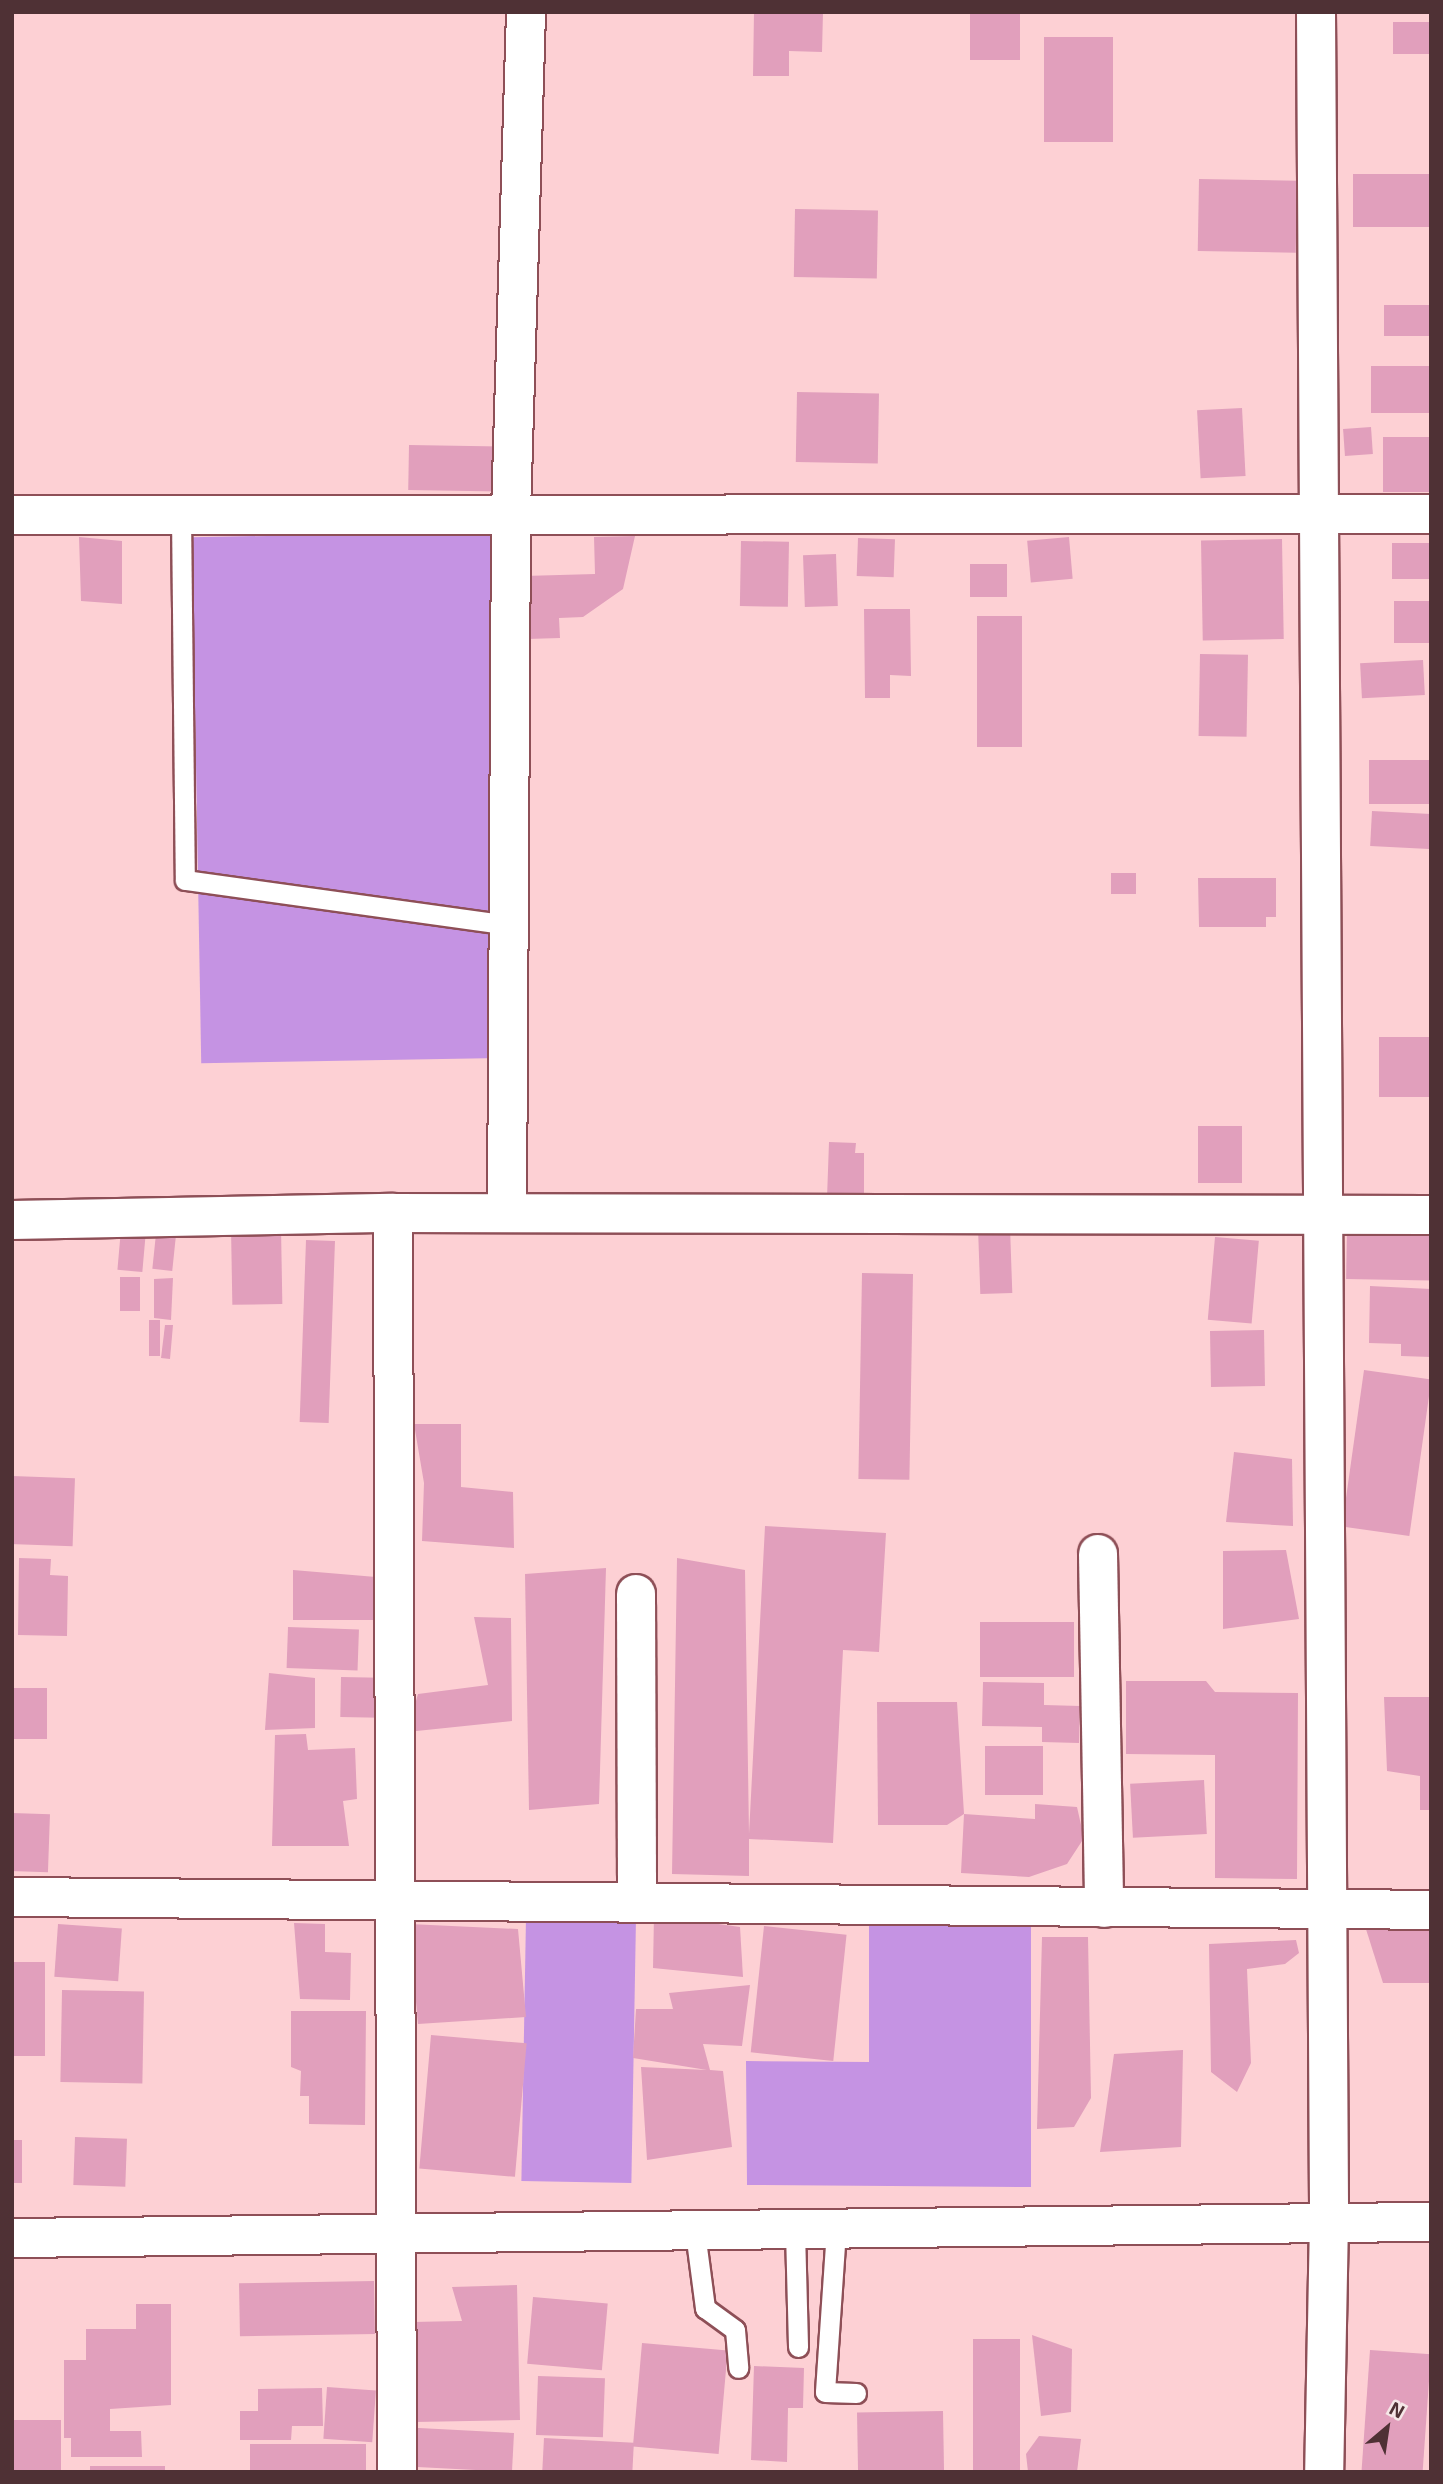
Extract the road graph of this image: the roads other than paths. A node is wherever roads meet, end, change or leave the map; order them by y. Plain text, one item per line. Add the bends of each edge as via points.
1 (526, 12) edge
2 (1316, 12) edge
3 (511, 512) junction
4 (181, 514) junction
5 (1314, 514) junction
6 (1431, 514) edge
7 (12, 515) edge
8 (508, 925) junction
9 (393, 1213) junction
10 (507, 1213) junction
11 (1320, 1215) junction
12 (1431, 1215) edge
13 (12, 1220) edge
14 (1098, 1554) dead end
15 (636, 1594) dead end
16 (396, 1896) junction
17 (12, 1897) edge
18 (637, 1900) junction
19 (1104, 1908) junction
20 (1431, 1910) edge
21 (1324, 1912) junction
22 (1329, 2221) junction
23 (1431, 2222) edge
24 (836, 2230) junction
25 (795, 2231) junction
26 (695, 2232) junction
27 (12, 2238) edge
28 (396, 2238) junction
29 (798, 2347) dead end
30 (738, 2368) dead end
31 (856, 2393) dead end
32 (397, 2472) edge
33 (1324, 2472) edge

1 - 3 street
2 - 5 street
3 - 4 street
3 - 5 street
3 - 8 street
4 - 7 street
4 - 8 lane via 185,880
5 - 6 street
5 - 11 street
8 - 10 street
9 - 10 street
9 - 13 street
9 - 16 street
10 - 11 street
11 - 12 street
11 - 21 street
14 - 19 street
15 - 18 street
16 - 17 street
16 - 18 street
16 - 28 street
18 - 19 street
19 - 21 street
20 - 21 street
21 - 22 street
22 - 23 street
22 - 24 street
22 - 33 street
24 - 25 street
24 - 31 lane via 825,2392
25 - 26 street
25 - 29 lane
26 - 28 street
26 - 30 lane via 705,2308 735,2330
27 - 28 street
28 - 32 street

